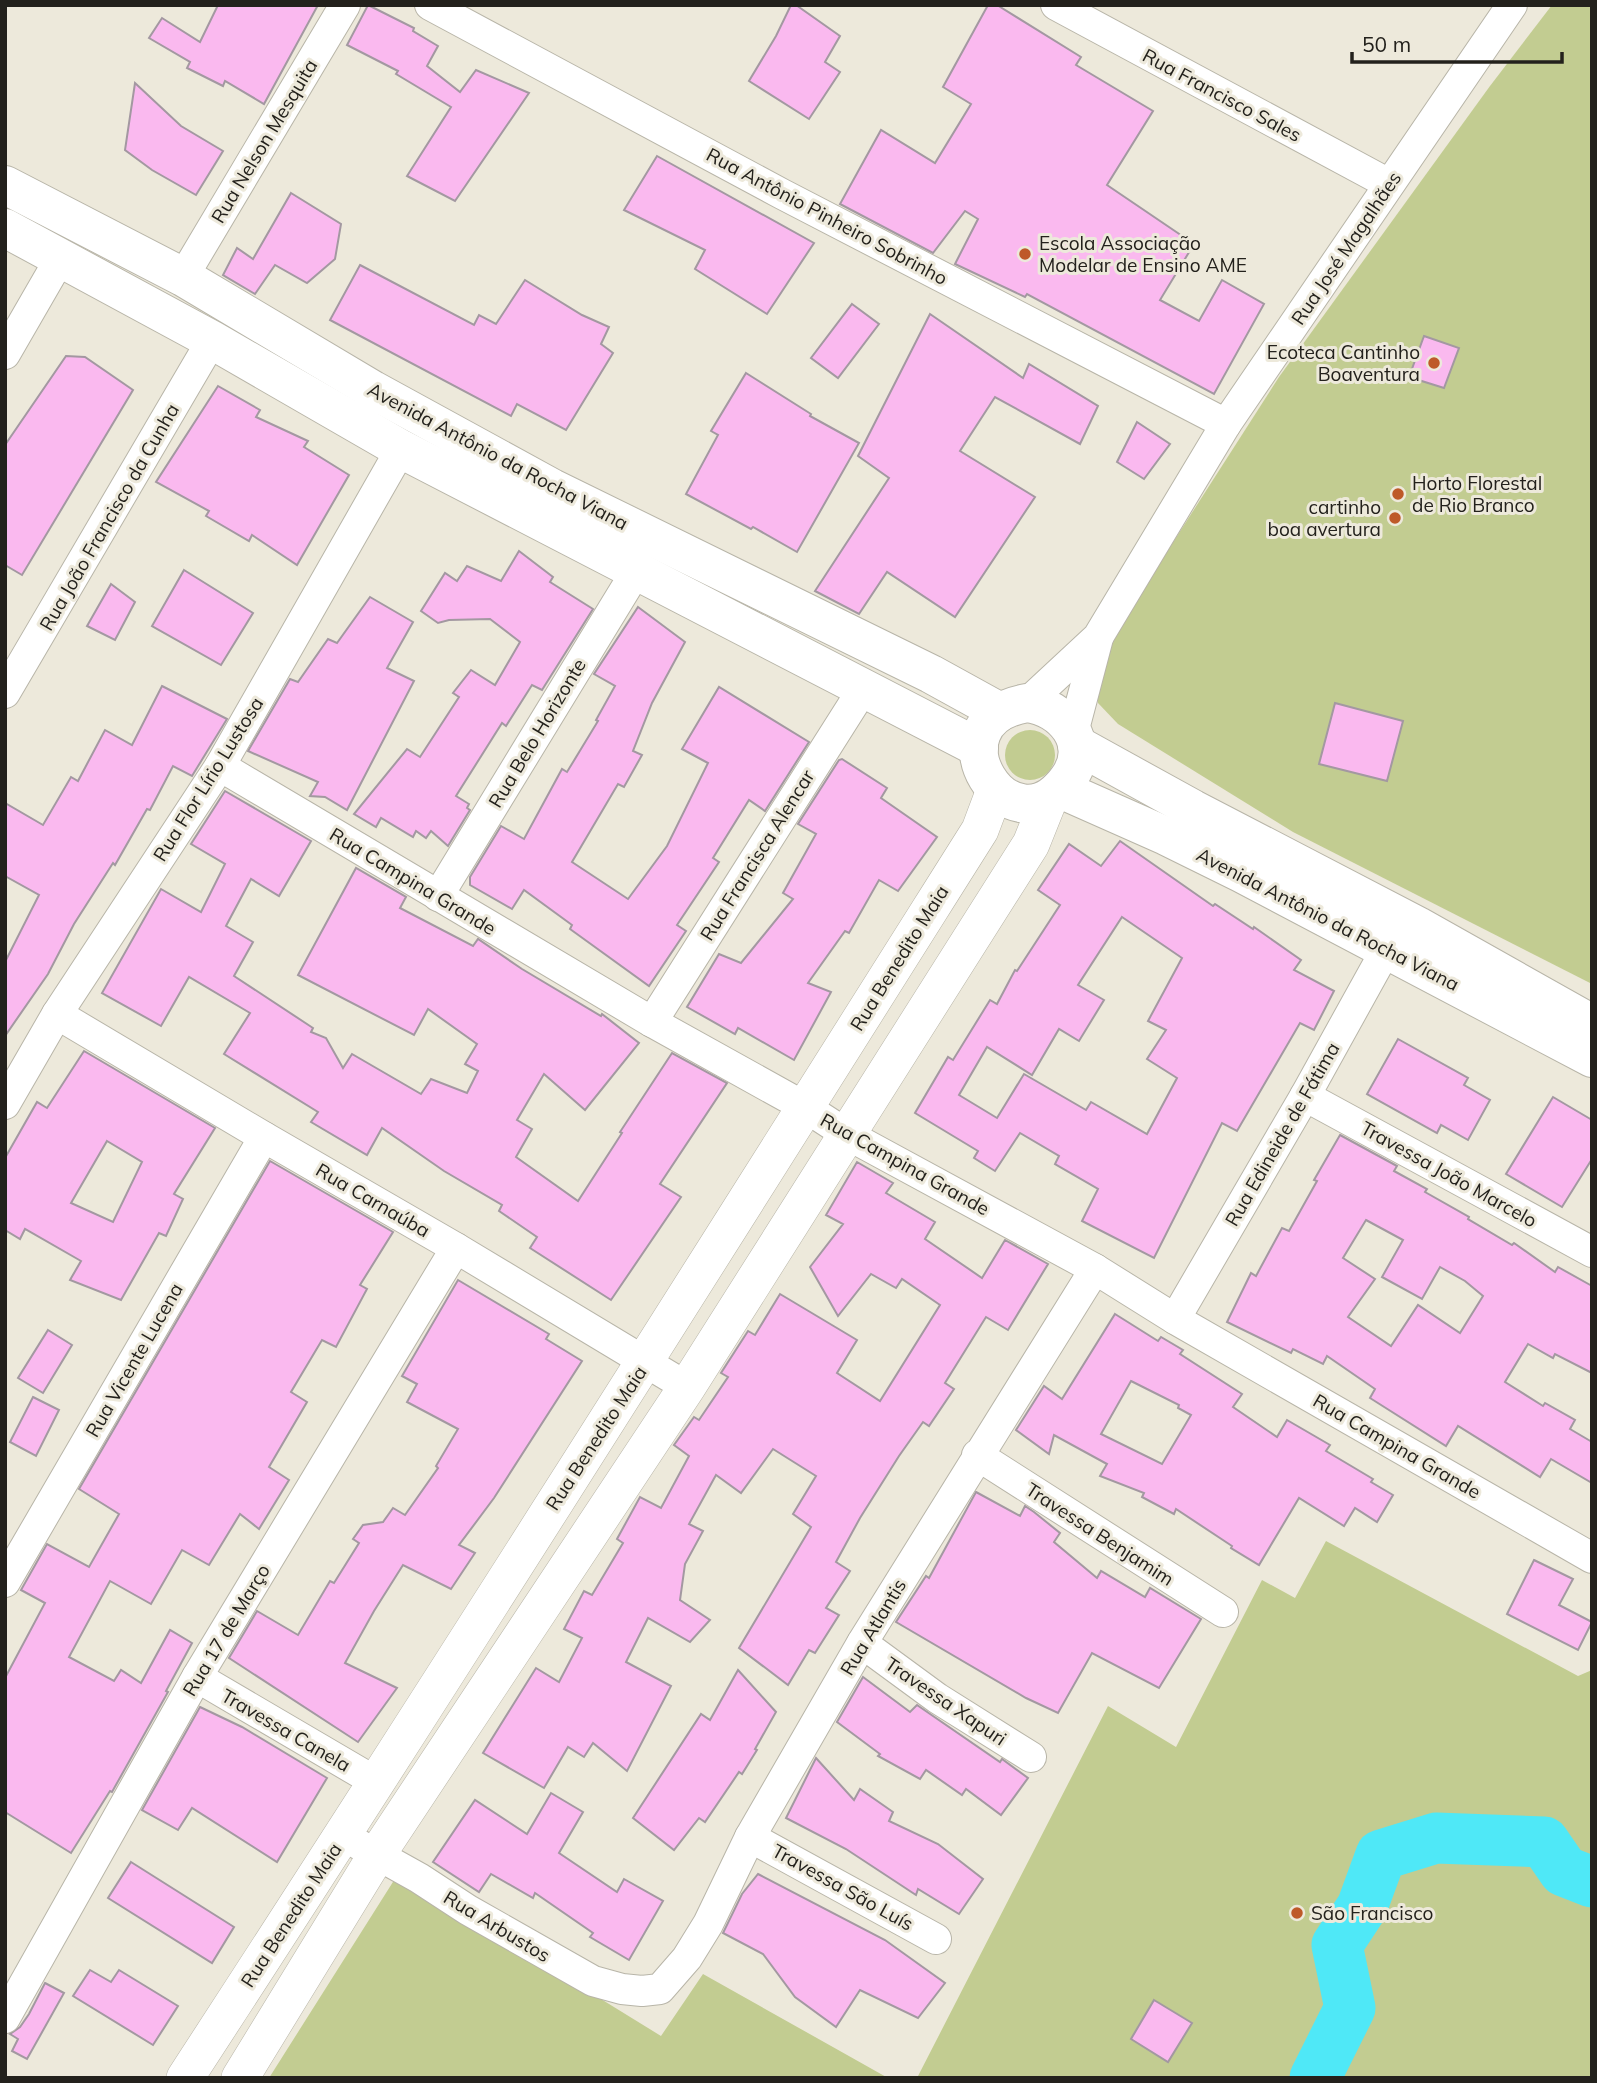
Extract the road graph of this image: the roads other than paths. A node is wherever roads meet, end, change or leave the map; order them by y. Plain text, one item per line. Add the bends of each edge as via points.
1 (345, 5) edge
2 (429, 5) edge
3 (1056, 5) edge
4 (1513, 5) edge
5 (1389, 184) junction
6 (5, 185) edge
7 (5, 228) edge
8 (61, 257) junction
9 (183, 277) junction
10 (212, 340) junction
11 (5, 354) edge
12 (1226, 424) junction
13 (401, 449) junction
14 (637, 570) junction
15 (1098, 637) junction
16 (863, 689) junction
17 (5, 693) edge
18 (1013, 708) junction
19 (1075, 739) junction
20 (979, 748) junction
21 (220, 766) junction
22 (995, 790) junction
23 (1055, 794) junction
24 (438, 896) junction
25 (1387, 948) junction
26 (57, 1014) junction
27 (652, 1022) junction
28 (1592, 1024) edge
29 (1592, 1058) edge
30 (1305, 1096) junction
31 (5, 1104) edge
32 (805, 1107) junction
33 (848, 1135) junction
34 (264, 1138) junction
35 (456, 1248) junction
36 (1592, 1252) edge
37 (1095, 1269) junction
38 (1175, 1319) junction
39 (645, 1362) junction
40 (687, 1387) junction
41 (977, 1455) junction
42 (1592, 1558) edge
43 (5, 1582) edge
44 (1223, 1612) dead end
45 (862, 1643) junction
46 (197, 1678) junction
47 (1031, 1757) dead end
48 (376, 1782) junction
49 (343, 1835) junction
50 (750, 1837) junction
51 (376, 1856) junction
52 (936, 1939) dead end
53 (660, 1989) joint
54 (5, 2018) edge
55 (185, 2078) edge
56 (240, 2078) edge

1 - 9 street, Rua Nelson Mesquita
2 - 12 street, Rua Antônio Pinheiro Sobrinho
3 - 5 street, Rua Francisco Sales
4 - 5 street, Rua José Magalhães
5 - 12 street, Rua José Magalhães
6 - 9 main road, Avenida Antônio da Rocha Viana
7 - 8 main road, Avenida Antônio da Rocha Viana
8 - 10 main road, Avenida Antônio da Rocha Viana
8 - 11 street
9 - 18 main road, Avenida Antônio da Rocha Viana via 373,390 552,488 931,674
10 - 13 main road, Avenida Antônio da Rocha Viana
10 - 17 street, Rua João Francisco da Cunha
12 - 15 street, Rua José Magalhães
13 - 14 main road, Avenida Antônio da Rocha Viana
13 - 21 street, Rua Flor Lírio Lustosa
14 - 16 main road, Avenida Antônio da Rocha Viana
14 - 24 street, Rua Belo Horizonte
15 - 18 street, Rua José Magalhães
15 - 19 street, Rua José Magalhães
16 - 20 main road, Avenida Antônio da Rocha Viana
16 - 27 street, Rua Francisca Alencar
18 - 19 main road via 1041,705 1054,711 1066,721
18 - 20 main road via 989,722
19 - 23 main road via 1073,769
19 - 28 main road, Avenida Antônio da Rocha Viana via 1215,821 1418,926
20 - 22 main road via 985,778
21 - 24 street, Rua Campina Grande
21 - 26 street, Rua Flor Lírio Lustosa
22 - 23 main road via 1031,804
22 - 32 street, Rua Benedito Maia via 980,830
23 - 25 main road, Avenida Antônio da Rocha Viana via 1166,836
23 - 33 street, Rua Benedito Maia via 1031,844
24 - 27 street, Rua Campina Grande
25 - 29 main road, Avenida Antônio da Rocha Viana
25 - 30 street, Rua Edineide de Fátima
26 - 31 street, Rua Flor Lírio Lustosa
26 - 34 street, Rua Carnaúba
27 - 32 street, Rua Campina Grande
30 - 36 street, Travessa João Marcelo
30 - 38 street, Rua Edineide de Fátima
32 - 33 street, Rua Campina Grande
32 - 39 street, Rua Benedito Maia
33 - 37 street, Rua Campina Grande
33 - 40 street, Rua Benedito Maia
34 - 35 street, Rua Carnaúba
34 - 43 street, Rua Vicente Lucena
35 - 39 street, Rua Carnaúba
35 - 46 street, Rua 17 de Março
37 - 38 street, Rua Campina Grande
37 - 41 street, Rua Atlantis
38 - 42 street, Rua Campina Grande
39 - 40 street, Rua Carnaúba
39 - 48 street, Rua Benedito Maia
40 - 51 street, Rua Benedito Maia
41 - 44 street, Travessa Benjamim
41 - 45 street, Rua Atlantis
45 - 47 street, Travessa Xapuri via 937,1698
45 - 50 street, Rua Atlantis
46 - 48 street, Travessa Canela
46 - 54 street, Rua 17 de Março
48 - 49 street, Rua Benedito Maia
49 - 51 street, Rua Arbustos
49 - 55 street, Rua Benedito Maia
50 - 52 street, Travessa São Luís
50 - 53 street, Rua Atlantis via 708,1924
51 - 53 street, Rua Arbustos via 593,1981 622,1989
51 - 56 street, Rua Benedito Maia

